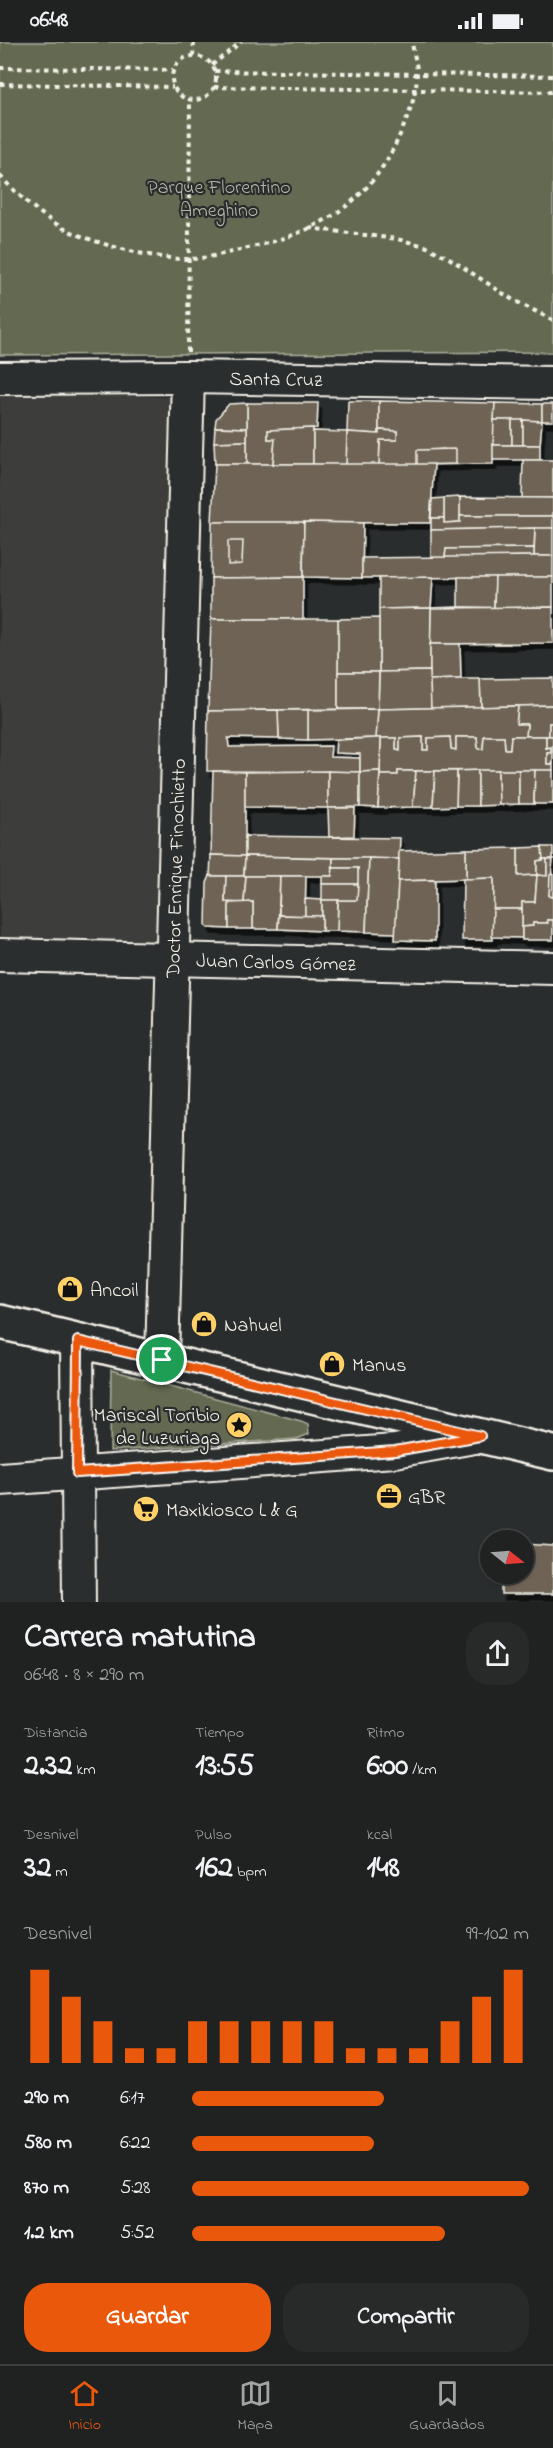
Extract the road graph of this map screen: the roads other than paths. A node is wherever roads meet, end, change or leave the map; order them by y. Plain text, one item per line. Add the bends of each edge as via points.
1 (188, 376) junction
2 (0, 378) edge
3 (553, 382) edge
4 (0, 955) edge
5 (171, 959) junction
6 (553, 968) edge
7 (0, 1322) edge
8 (78, 1341) junction
9 (162, 1360) junction
10 (480, 1436) junction
11 (553, 1453) edge
12 (77, 1473) junction
13 (0, 1479) edge
14 (79, 1602) edge

1 - 2 street, Santa Cruz
1 - 3 street, Santa Cruz
1 - 5 street, Doctor Enrique Finochietto
4 - 5 street, Juan Carlos Gómez
5 - 6 street, Juan Carlos Gómez
5 - 9 street, Doctor Enrique Finochietto
7 - 8 main road
8 - 9 main road
8 - 12 street
9 - 10 main road
10 - 11 main road
10 - 12 street via 395,1451
12 - 13 street
12 - 14 street

